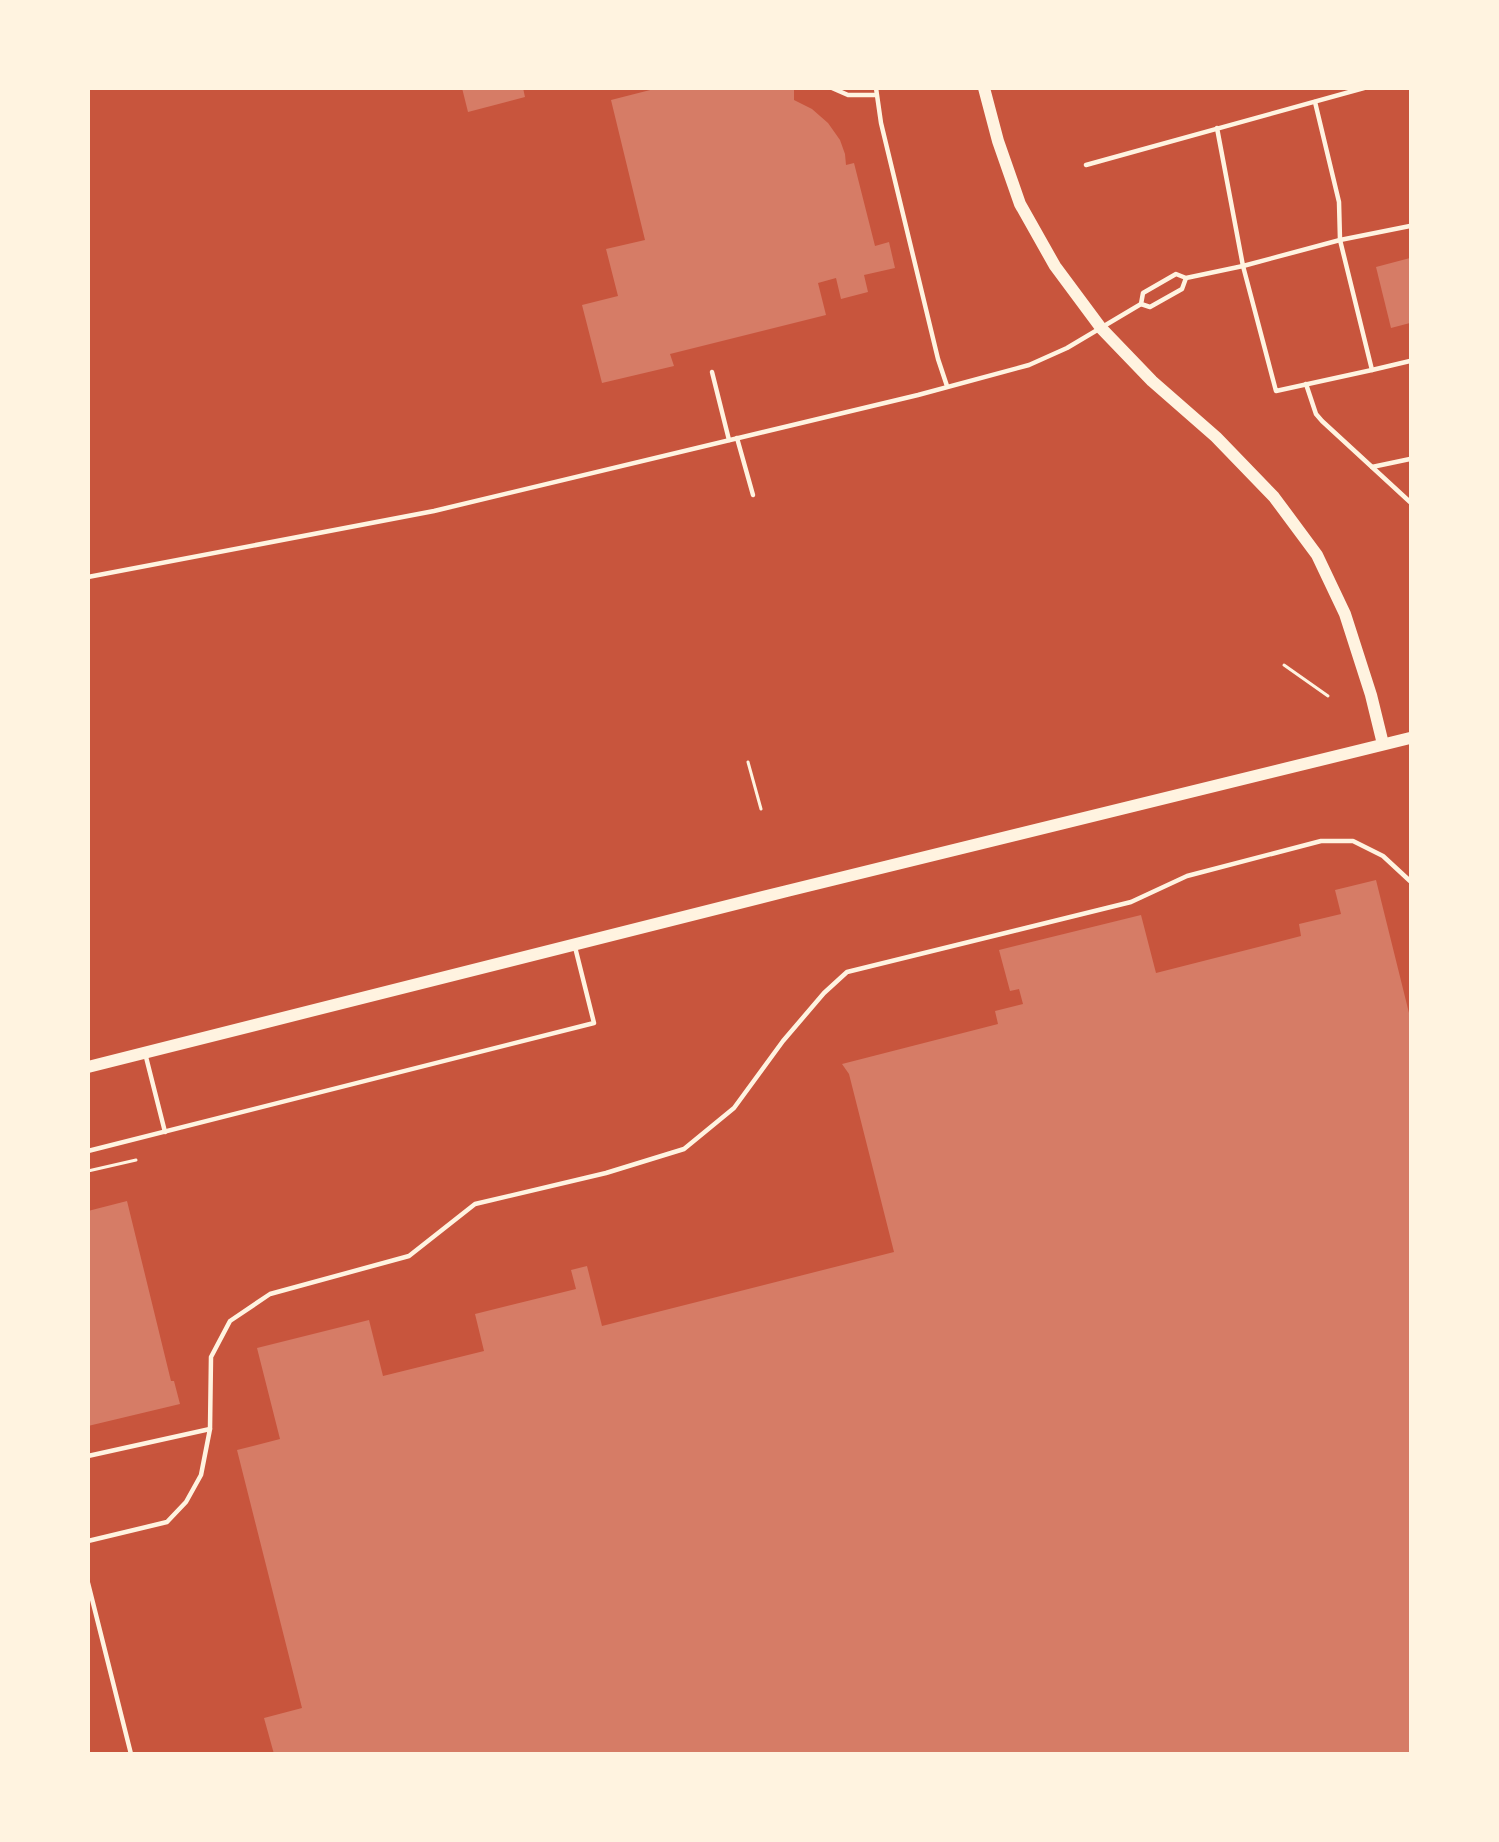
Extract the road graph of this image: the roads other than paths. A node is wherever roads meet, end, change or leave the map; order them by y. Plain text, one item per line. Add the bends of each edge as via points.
1 (832, 88) edge
2 (876, 88) edge
3 (984, 88) edge
4 (1364, 88) edge
5 (876, 95) junction
6 (1315, 102) junction
7 (1217, 128) junction
8 (1086, 165) dead end
9 (1410, 226) edge
10 (1340, 240) junction
11 (1244, 266) junction
12 (1186, 278) junction
13 (1141, 304) junction
14 (1101, 328) junction
15 (1410, 361) edge
16 (1372, 370) junction
17 (712, 372) dead end
18 (1306, 384) junction
19 (947, 386) junction
20 (737, 438) junction
21 (729, 440) junction
22 (1410, 459) edge
23 (1372, 467) junction
24 (753, 495) dead end
25 (1410, 502) edge
26 (88, 577) edge
27 (1410, 738) edge
28 (1383, 744) junction
29 (1410, 881) edge
30 (575, 944) junction
31 (145, 1053) junction
32 (88, 1067) edge
33 (165, 1132) junction
34 (88, 1151) edge
35 (210, 1429) junction
36 (88, 1456) edge
37 (88, 1541) edge
38 (88, 1583) edge
39 (131, 1754) edge

1 - 5 lane via 848,95
2 - 5 lane
3 - 14 main road via 1020,204 1054,266
4 - 6 lane
5 - 19 lane
6 - 7 lane
6 - 10 lane via 1339,202
7 - 8 lane
7 - 11 lane
9 - 10 lane
10 - 11 lane
10 - 16 lane
11 - 12 lane
11 - 18 lane via 1276,391
12 - 13 lane via 1182,289 1150,307
12 - 13 lane via 1176,274 1143,293
13 - 14 lane
14 - 19 lane via 1029,365
14 - 28 main road via 1266,488 1317,555 1345,614
15 - 16 lane
16 - 18 lane
17 - 21 lane
18 - 23 lane via 1316,414
19 - 20 lane
20 - 21 lane
20 - 24 lane
21 - 26 lane via 434,511
22 - 23 lane
23 - 25 lane
27 - 28 main road
28 - 30 main road
29 - 35 lane via 1383,856 1353,841 1321,842 1187,876 1131,902 847,972 783,1041 734,1108 684,1149 606,1173 475,1204 409,1256 270,1294 230,1321 211,1357
30 - 31 main road
30 - 33 lane via 594,1023
31 - 32 main road
31 - 33 lane
33 - 34 lane
35 - 36 lane
35 - 37 lane via 201,1476 186,1502 167,1522
38 - 39 lane

